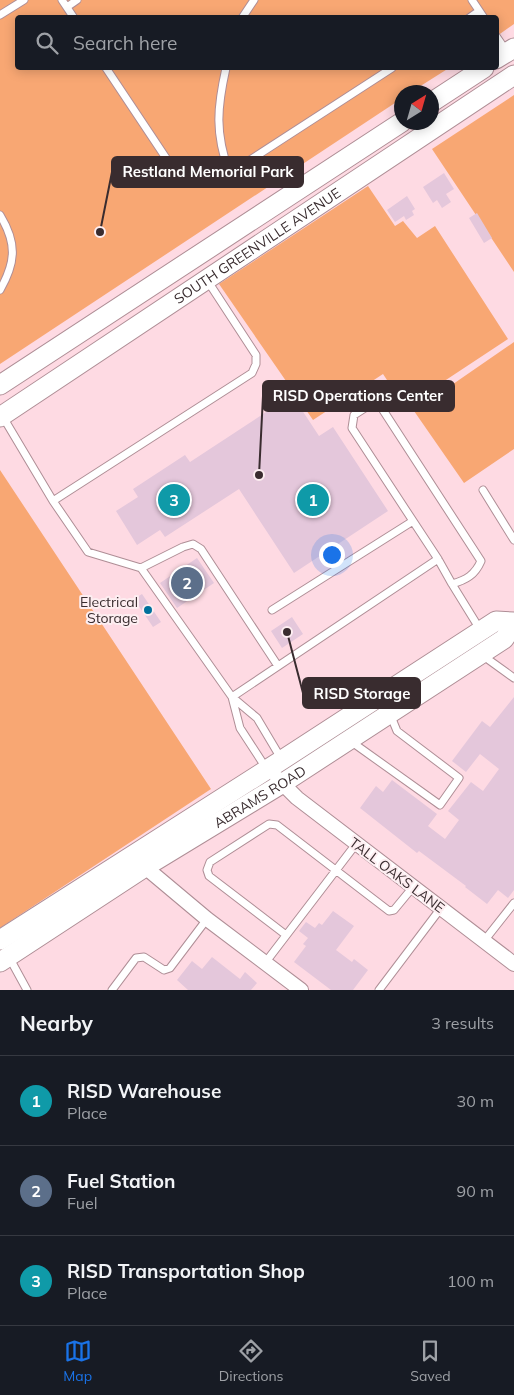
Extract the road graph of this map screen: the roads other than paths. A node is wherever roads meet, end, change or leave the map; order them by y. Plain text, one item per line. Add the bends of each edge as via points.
1 (24, 0) edge
2 (77, 0) edge
3 (254, 0) edge
4 (472, 0) edge
5 (64, 3) edge
6 (479, 11) junction
7 (72, 15) edge
8 (244, 15) edge
9 (473, 15) edge
10 (482, 15) edge
11 (0, 16) edge
12 (499, 40) edge
13 (508, 53) edge
14 (107, 70) edge
15 (226, 70) edge
16 (389, 70) edge
17 (481, 70) edge
18 (514, 75) edge
19 (439, 97) edge
20 (394, 127) edge
21 (229, 172) junction
22 (0, 215) edge
23 (193, 259) junction
24 (207, 280) junction
25 (0, 290) edge
26 (0, 385) edge
27 (1, 416) edge
28 (483, 490) dead end
29 (53, 501) junction
30 (413, 521) junction
31 (514, 540) edge
32 (438, 559) junction
33 (141, 568) junction
34 (452, 584) junction
35 (272, 610) dead end
36 (514, 624) edge
37 (481, 631) junction
38 (484, 652) junction
39 (278, 666) junction
40 (514, 678) edge
41 (232, 697) junction
42 (390, 713) junction
43 (352, 738) junction
44 (274, 765) junction
45 (283, 783) junction
46 (356, 844) junction
47 (141, 860) junction
48 (336, 870) junction
49 (413, 887) junction
50 (514, 903) edge
51 (441, 908) junction
52 (207, 919) junction
53 (286, 935) junction
54 (484, 941) junction
55 (2, 950) edge
56 (265, 963) junction
57 (514, 964) edge
58 (27, 990) edge
59 (112, 990) edge
60 (301, 990) edge
61 (379, 990) edge

1 - 11 lane
2 - 5 lane
3 - 8 lane
4 - 6 lane
5 - 7 lane
6 - 9 lane
6 - 10 lane
12 - 13 lane
14 - 21 lane via 163,155 178,172 202,182
15 - 21 lane via 219,116 221,146
16 - 21 lane
17 - 19 main road
18 - 24 main road, SOUTH GREENVILLE AVENUE
20 - 23 main road, SOUTH GREENVILLE AVENUE
22 - 25 lane via 10,234 13,253
23 - 24 main road
23 - 26 main road, SOUTH GREENVILLE AVENUE
24 - 27 main road, SOUTH GREENVILLE AVENUE
24 - 29 lane via 256,355 252,373
27 - 29 lane
28 - 31 lane
29 - 33 lane via 88,552
30 - 32 lane
30 - 34 lane via 352,428 354,415 368,406 381,407 481,561 477,570 463,581
30 - 35 lane
32 - 34 lane
32 - 39 lane
33 - 39 lane via 182,547 193,544 201,549
33 - 41 lane
34 - 37 lane
36 - 37 main road, ABRAMS ROAD via 496,621
36 - 38 main road, ABRAMS ROAD via 504,639
37 - 44 main road, ABRAMS ROAD
38 - 40 lane via 489,660
38 - 42 main road, ABRAMS ROAD
39 - 41 lane
41 - 44 lane via 240,728
41 - 44 lane via 257,718
42 - 43 main road, ABRAMS ROAD
42 - 43 lane via 397,732 459,778 440,805 356,745
43 - 45 main road, ABRAMS ROAD
44 - 45 street
44 - 47 main road, ABRAMS ROAD
45 - 46 street, TALL OAKS LANE via 297,798
45 - 47 main road, ABRAMS ROAD
46 - 48 lane
46 - 49 street, TALL OAKS LANE
47 - 52 street
47 - 55 main road, ABRAMS ROAD
48 - 49 lane via 389,911 394,910
48 - 53 lane
48 - 53 lane via 272,823 210,862 209,876
49 - 51 street, TALL OAKS LANE
50 - 54 lane
51 - 54 street, TALL OAKS LANE
51 - 61 lane
52 - 56 street
52 - 59 lane via 170,968 164,970 144,957 136,958
53 - 56 lane
54 - 57 street, TALL OAKS LANE
55 - 58 lane
56 - 60 street

